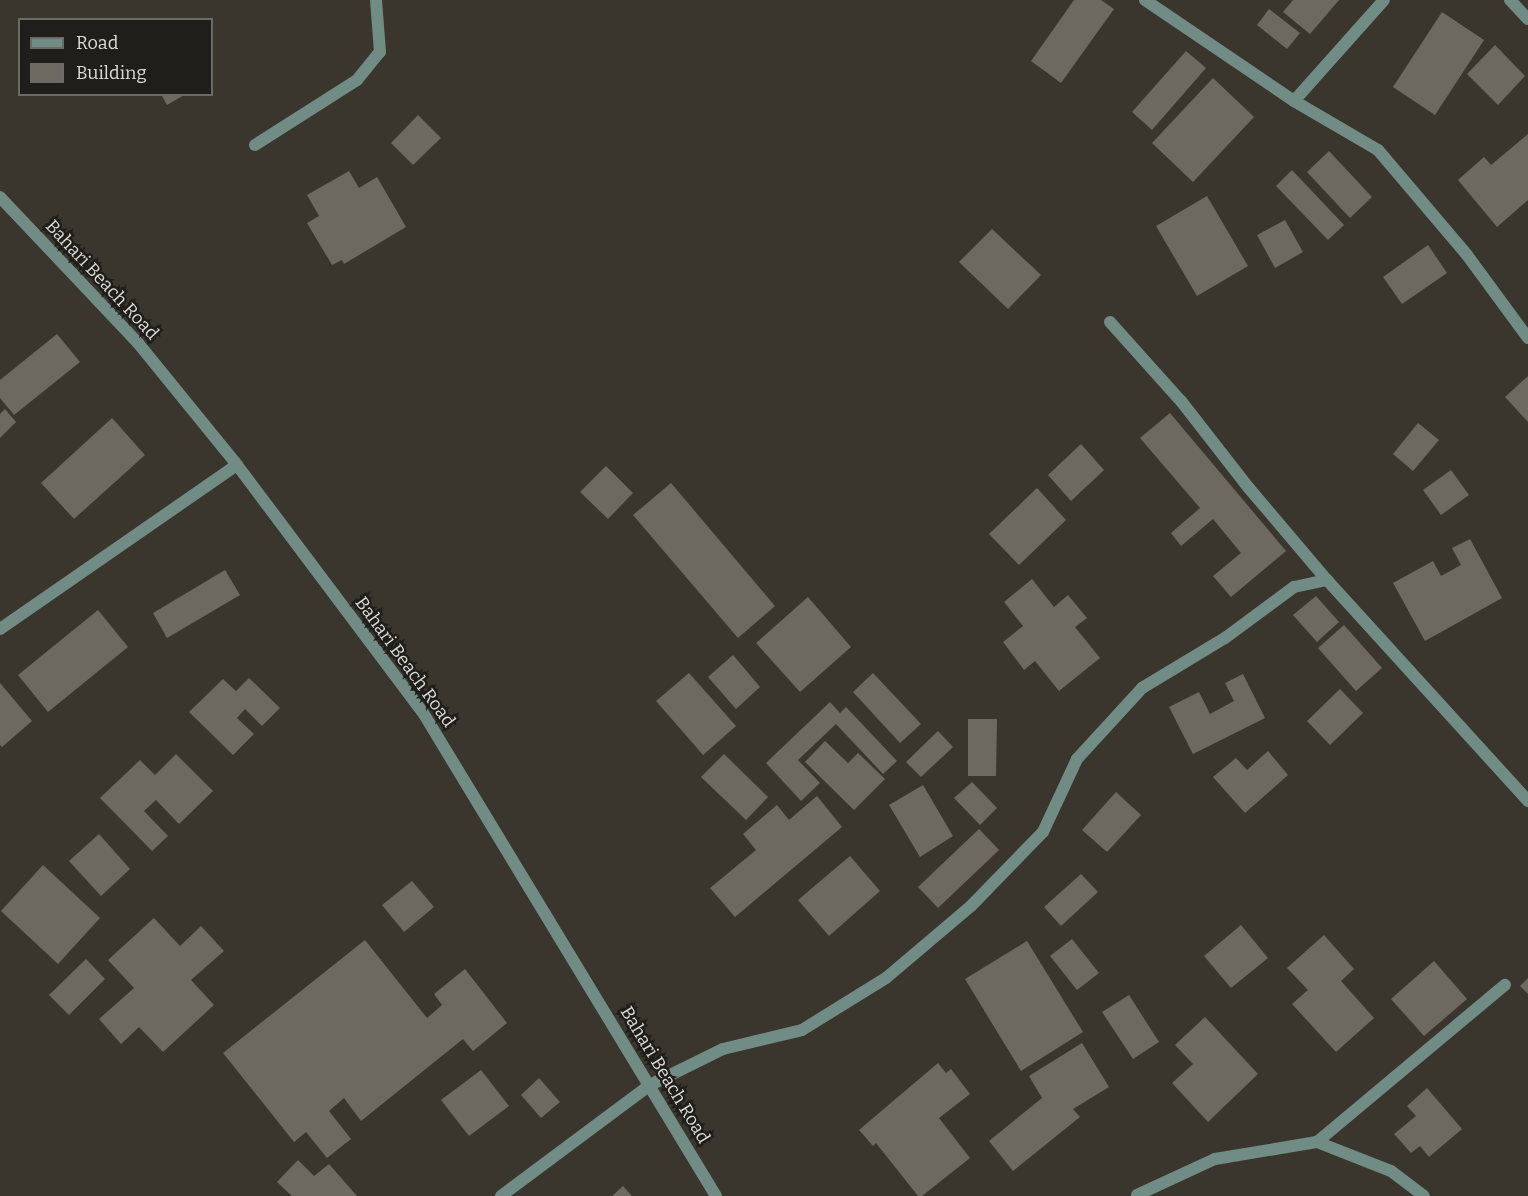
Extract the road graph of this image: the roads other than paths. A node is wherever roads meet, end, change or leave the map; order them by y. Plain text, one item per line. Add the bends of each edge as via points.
1 (376, 0) edge
2 (1145, 0) edge
3 (1384, 0) edge
4 (1510, 0) edge
5 (1528, 19) edge
6 (1294, 101) junction
7 (255, 145) dead end
8 (0, 196) edge
9 (1110, 322) dead end
10 (1528, 338) edge
11 (237, 465) junction
12 (1327, 580) junction
13 (0, 629) edge
14 (1528, 801) edge
15 (1505, 985) dead end
16 (650, 1085) junction
17 (1317, 1142) junction
18 (1137, 1195) edge
19 (501, 1196) edge
20 (716, 1196) edge
21 (1424, 1196) edge

1 - 7 street via 380,52 357,80
2 - 6 street
3 - 6 street
4 - 5 street
6 - 10 street via 1378,150 1467,255
8 - 11 street, Bahari Beach Road via 138,343
9 - 12 street via 1181,401
11 - 13 street
11 - 16 street, Bahari Beach Road via 422,711
12 - 14 street
12 - 16 street via 1294,587 1225,638 1142,688 1077,759 1043,832 971,906 886,978 802,1030 723,1049
15 - 17 street
16 - 19 street
16 - 20 street, Bahari Beach Road
17 - 18 street via 1215,1160
17 - 21 street via 1391,1171

